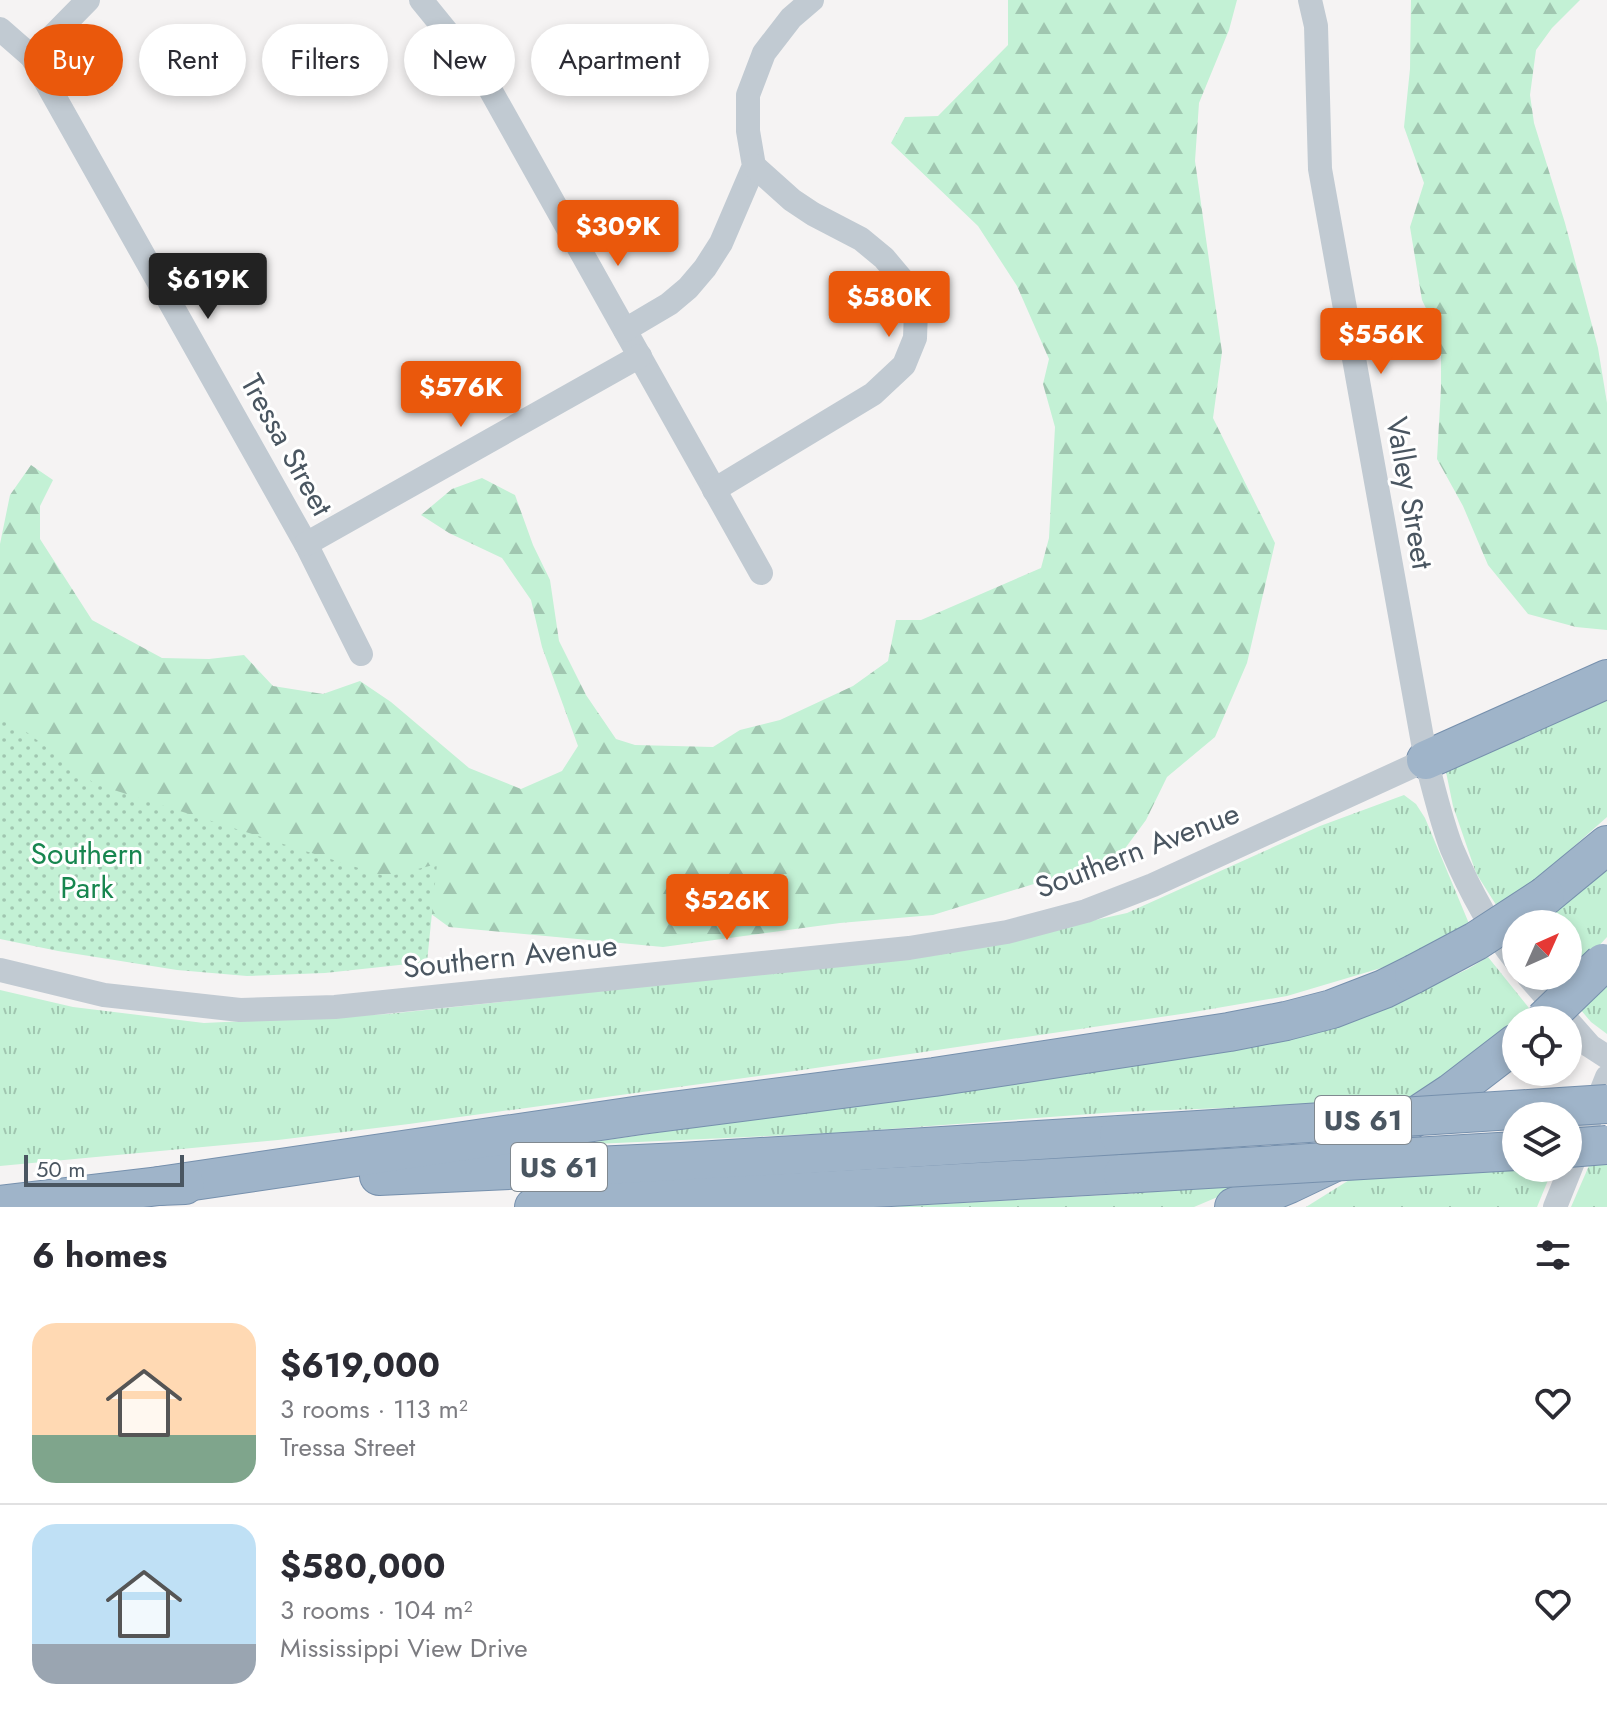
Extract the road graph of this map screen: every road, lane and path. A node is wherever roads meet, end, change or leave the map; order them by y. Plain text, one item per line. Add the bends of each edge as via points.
1 (88, 0) edge
2 (421, 0) edge
3 (812, 0) edge
4 (1310, 0) edge
5 (64, 24) edge
6 (0, 29) edge
7 (24, 50) edge
8 (54, 96) edge
9 (754, 166) junction
10 (625, 330) junction
11 (640, 356) junction
12 (714, 490) junction
13 (306, 544) junction
14 (761, 573) dead end
15 (361, 654) dead end
16 (1607, 679) edge
17 (1426, 760) junction
18 (1607, 845) edge
19 (1502, 944) edge
20 (1605, 961) edge
21 (0, 970) edge
22 (1540, 990) edge
23 (1554, 1006) edge
24 (1558, 1006) edge
25 (1582, 1037) edge
26 (1502, 1055) edge
27 (1607, 1057) edge
28 (1607, 1077) edge
29 (1607, 1104) edge
30 (1607, 1145) edge
31 (1582, 1147) edge
32 (1502, 1152) edge
33 (159, 1186) junction
34 (0, 1205) edge
35 (534, 1207) edge
36 (1234, 1207) edge
37 (1555, 1207) edge

1 - 5 street
2 - 10 street via 482,75
3 - 9 street via 764,53 748,95
4 - 17 street, Valley Street via 1316,26 1320,169
6 - 7 street, Tressa Street
8 - 13 street, Tressa Street
9 - 10 street via 705,268 669,304
9 - 12 street via 792,200 884,258 905,283 916,310 915,338 904,365 873,394
10 - 11 street
11 - 12 street
11 - 13 street
12 - 14 street
13 - 15 street, Tressa Street
16 - 17 highway
17 - 19 street, Valley Street via 1451,846
17 - 21 street, Southern Avenue via 1086,911 1007,932 909,948 335,1007 240,1010 104,995
18 - 33 highway, bridge via 1545,896 1476,941 1384,989 1286,1021 934,1077
20 - 24 highway, bridge
22 - 23 street
25 - 27 street
26 - 36 highway via 1377,1142
28 - 37 street
29 - 33 highway, US 61, bridge via 681,1162
30 - 31 highway, bridge
32 - 35 highway, US 61, bridge
33 - 34 highway, US 61

